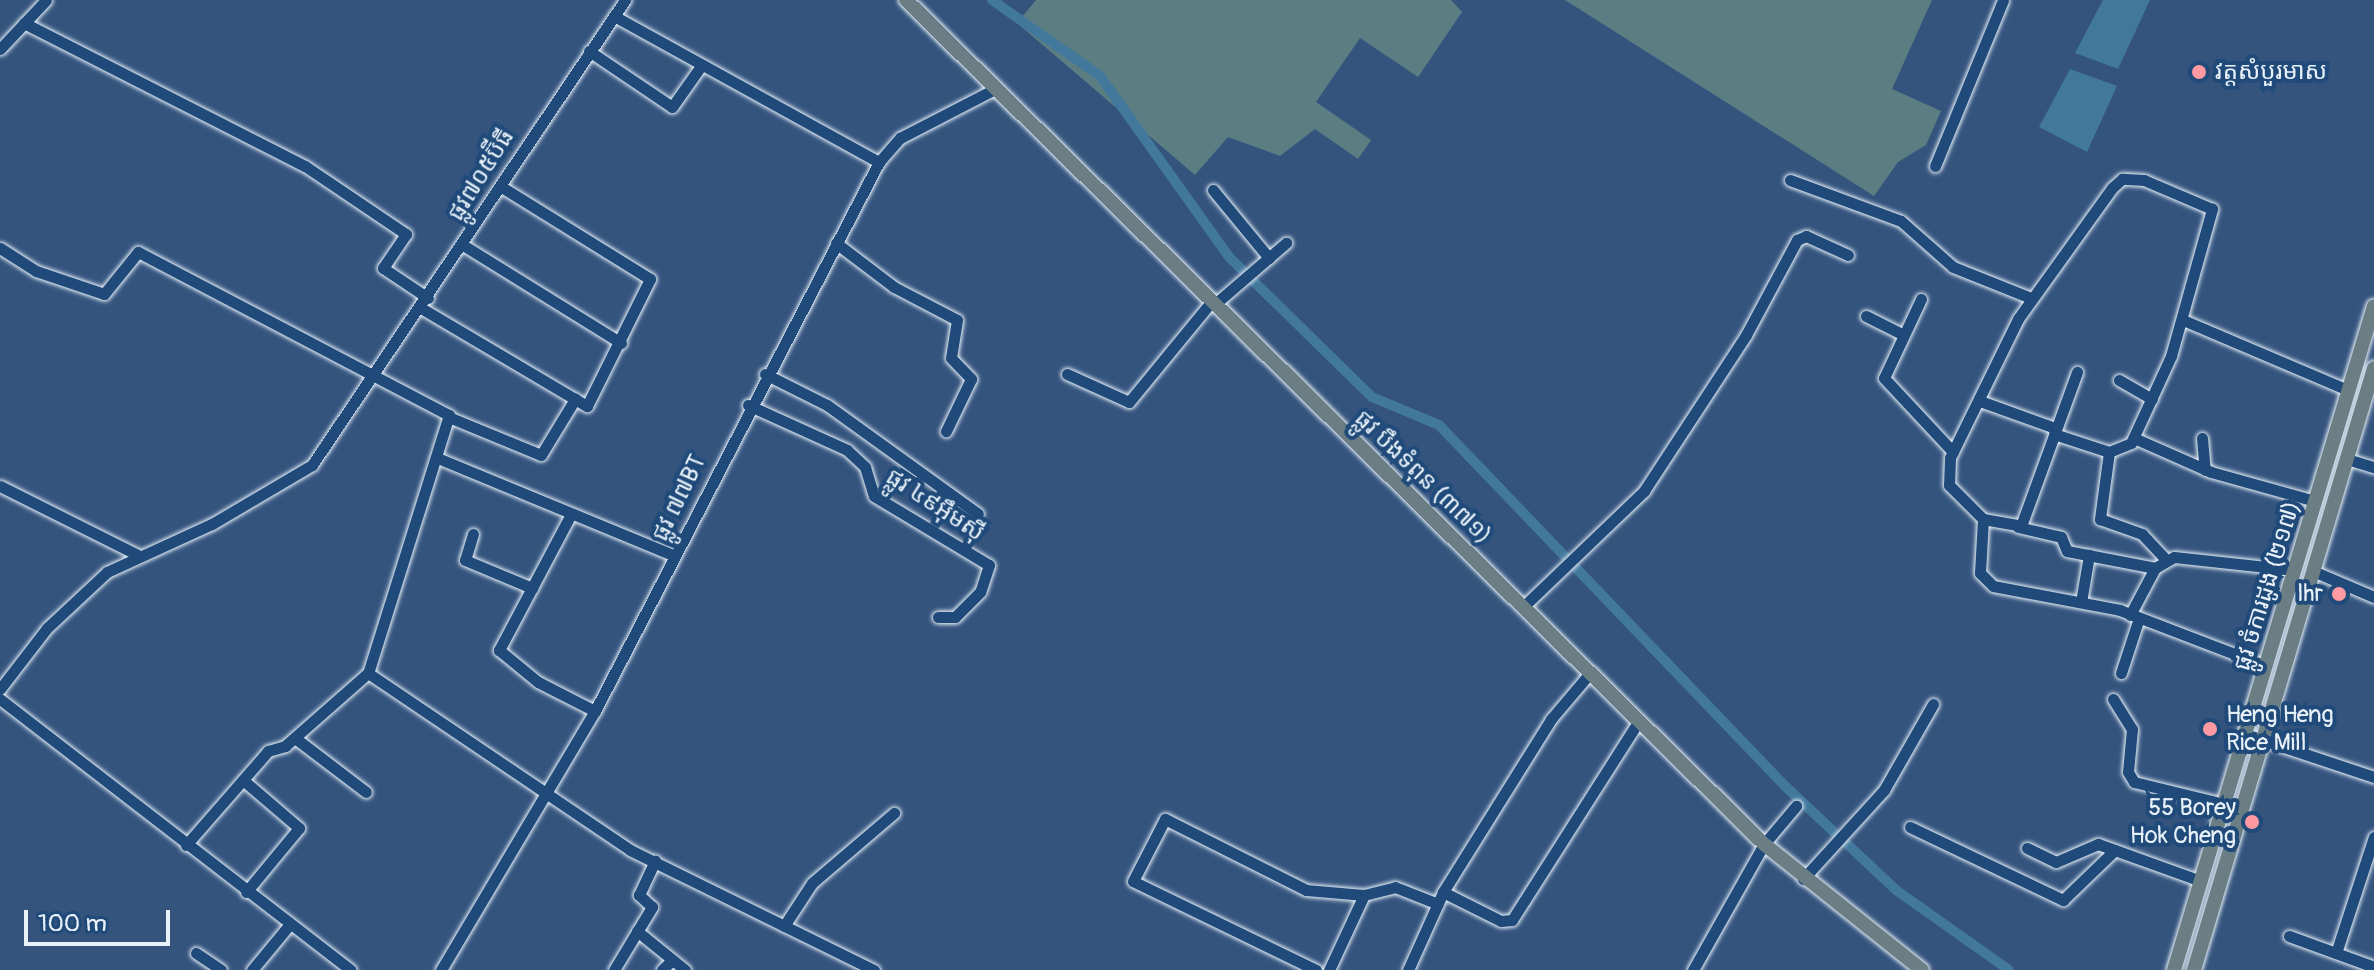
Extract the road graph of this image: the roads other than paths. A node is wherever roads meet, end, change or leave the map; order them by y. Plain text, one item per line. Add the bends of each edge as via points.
1 (46, 0) edge
2 (625, 0) edge
3 (906, 0) edge
4 (2003, 0) edge
5 (614, 16) junction
6 (24, 23) junction
7 (0, 49) edge
8 (589, 51) junction
9 (701, 66) junction
10 (995, 89) junction
11 (879, 162) junction
12 (1935, 166) dead end
13 (1790, 180) dead end
14 (500, 186) junction
15 (1213, 190) dead end
16 (836, 243) junction
17 (1286, 243) dead end
18 (463, 245) junction
19 (0, 248) edge
20 (1848, 255) dead end
21 (1269, 258) junction
22 (2031, 298) junction
23 (1921, 299) dead end
24 (1213, 302) junction
25 (424, 303) junction
26 (2374, 306) edge
27 (1866, 316) dead end
28 (2183, 320) junction
29 (2371, 324) edge
30 (1904, 335) junction
31 (621, 343) junction
32 (2374, 368) edge
33 (2077, 372) dead end
34 (765, 374) junction
35 (1067, 374) dead end
36 (378, 375) junction
37 (2119, 380) dead end
38 (2348, 390) junction
39 (575, 399) junction
40 (2152, 399) junction
41 (1980, 401) junction
42 (748, 405) junction
43 (451, 418) junction
44 (946, 431) dead end
45 (2054, 431) junction
46 (2134, 438) junction
47 (2202, 438) dead end
48 (1953, 452) junction
49 (2109, 452) junction
50 (440, 459) junction
51 (2347, 459) junction
52 (2374, 467) edge
53 (2205, 470) junction
54 (0, 486) edge
55 (2315, 501) junction
56 (978, 514) dead end
57 (570, 516) junction
58 (1983, 519) junction
59 (2018, 527) junction
60 (473, 534) dead end
61 (138, 555) junction
62 (2089, 555) junction
63 (675, 556) junction
64 (2165, 559) junction
65 (2155, 568) junction
66 (2294, 570) junction
67 (2313, 571) junction
68 (532, 588) junction
69 (2374, 597) edge
70 (2081, 602) junction
71 (1523, 607) junction
72 (2135, 616) junction
73 (938, 617) dead end
74 (2266, 666) junction
75 (368, 673) junction
76 (1590, 673) junction
77 (2121, 673) dead end
78 (0, 689) edge
79 (0, 699) edge
80 (2113, 699) dead end
81 (1933, 704) dead end
82 (595, 711) junction
83 (1639, 721) junction
84 (2245, 734) junction
85 (295, 738) junction
86 (2262, 740) junction
87 (2374, 777) edge
88 (243, 780) junction
89 (366, 792) dead end
90 (547, 796) junction
91 (2224, 804) junction
92 (1796, 806) dead end
93 (894, 813) dead end
94 (1910, 827) dead end
95 (2374, 837) edge
96 (1764, 844) junction
97 (186, 845) junction
98 (2027, 848) dead end
99 (2115, 850) junction
100 (655, 861) junction
101 (1803, 879) junction
102 (2201, 881) junction
103 (246, 892) junction
104 (1443, 892) junction
105 (1364, 895) junction
106 (1438, 904) junction
107 (290, 924) junction
108 (784, 926) junction
109 (637, 931) junction
110 (2289, 936) dead end
111 (196, 953) dead end
112 (2336, 953) junction
113 (1289, 958) junction
114 (672, 960) junction
115 (2374, 967) edge
116 (221, 970) edge
117 (252, 970) edge
118 (351, 970) edge
119 (441, 970) edge
120 (614, 970) edge
121 (662, 970) edge
122 (685, 970) edge
123 (874, 970) edge
124 (1283, 970) edge
125 (1316, 970) edge
126 (1329, 970) edge
127 (1408, 970) edge
128 (1693, 970) edge
129 (1922, 970) edge
130 (2174, 970) edge
131 (2194, 970) edge

1 - 6 street
2 - 5 street, ផ្លូវ៧០៥ប៊ីធី
3 - 10 main road, ផ្លូវ បឹងទំពុន (៣៧១)
4 - 12 street
5 - 8 street, ផ្លូវ៧០៥ប៊ីធី
5 - 9 street
6 - 7 street
6 - 25 street via 295,160 406,234 383,268
8 - 9 street via 672,107
8 - 14 street, ផ្លូវ៧០៥ប៊ីធី
9 - 11 street
10 - 11 street, ផ្លូវ ៧៧BT via 900,138
10 - 24 main road, ផ្លូវ បឹងទំពុន (៣៧១)
11 - 16 street, ផ្លូវ ៧៧BT
13 - 22 street via 1901,221 1953,267
14 - 18 street, ផ្លូវ៧០៥ប៊ីធី
14 - 31 street via 648,275
15 - 21 street
16 - 34 street, ផ្លូវ ៧៧BT
16 - 44 street via 894,287 957,320 951,358 971,379
17 - 21 street
18 - 25 street, ផ្លូវ៧០៥ប៊ីធី
18 - 31 street
19 - 36 street via 36,271 104,294 138,252
20 - 71 street via 1806,236 1797,240 1746,335 1644,491
21 - 24 street
22 - 28 street via 2112,188 2134,178 2212,209
22 - 41 street
23 - 30 street
24 - 35 street via 1129,402
24 - 71 main road, ផ្លូវ បឹងទំពុន (៣៧១)
25 - 36 street, ផ្លូវ៧០៥ប៊ីធី
25 - 39 street
26 - 29 main road, ផ្លូវ ចំការដូង (២១៧)
27 - 30 street
28 - 38 street
28 - 40 street
29 - 38 main road, ផ្លូវ ចំការដូង (២១៧)
30 - 48 street via 1885,382
31 - 39 street via 587,406
32 - 51 main road, ផ្លូវ ចំការដូង (២១៧)
33 - 45 street
34 - 42 street, ផ្លូវ ៧៧BT
34 - 56 street via 827,405
36 - 43 street
36 - 61 street, ផ្លូវ៧០៥ប៊ីធី via 312,465 212,524
37 - 40 street
38 - 55 main road, ផ្លូវ ចំការដូង (២១៧)
39 - 43 street via 541,455
40 - 46 street
41 - 45 street
41 - 48 street
42 - 63 street, ផ្លូវ ៧៧BT
42 - 73 street, ផ្លូវ ៤៩អ៊ឹមស៊ី via 847,450 865,467 874,496 989,565 980,592 955,617
43 - 50 street
45 - 49 street
45 - 59 street
46 - 49 street
46 - 53 street
47 - 53 street
48 - 58 street via 1949,485
49 - 64 street via 2100,519 2142,534
50 - 57 street
50 - 75 street
51 - 52 street
51 - 67 main road, ផ្លូវ ចំការដូង (២១៧)
53 - 55 street
54 - 61 street
55 - 66 main road, ផ្លូវ ចំការដូង (២១៧)
57 - 63 street
57 - 68 street
58 - 59 street
58 - 70 street via 1979,567 1986,581
59 - 62 street via 2059,536 2065,550
60 - 68 street via 465,560
61 - 78 street, ផ្លូវ៧០៥ប៊ីធី via 107,572 47,628
62 - 65 street
62 - 70 street
63 - 82 street, ផ្លូវ ៧៧BT
64 - 65 street
64 - 66 street
65 - 72 street
66 - 74 main road, ផ្លូវ ចំការដូង (២១៧)
67 - 69 street
67 - 86 main road, ផ្លូវ ចំការដូង (២១៧)
68 - 82 street via 499,650 538,682
70 - 72 street
71 - 76 main road, ផ្លូវ បឹងទំពុន (៣៧១)
72 - 74 street
72 - 77 street
74 - 84 main road, ផ្លូវ ចំការដូង (២១៧)
75 - 85 street
75 - 90 street
76 - 83 main road, ផ្លូវ បឹងទំពុន (៣៧១)
76 - 104 street via 1551,719
79 - 97 street
80 - 91 street via 2132,729 2128,772 2134,782
81 - 101 street via 1884,790
82 - 90 street, ផ្លូវ ៧៧BT
83 - 96 main road, ផ្លូវ បឹងទំពុន (៣៧១)
83 - 104 street via 1512,920
84 - 86 street
84 - 91 main road, ផ្លូវ ចំការដូង (២១៧)
85 - 88 street via 268,751
85 - 89 street
86 - 87 street
86 - 131 main road, ផ្លូវ ចំការដូង (២១៧)
88 - 97 street
88 - 103 street via 299,828
90 - 100 street
90 - 119 street, ផ្លូវ ៧៧BT
91 - 102 main road, ផ្លូវ ចំការដូង (២១៧)
92 - 96 street
93 - 108 street via 812,883
94 - 99 street via 2063,900
95 - 112 street
96 - 101 main road, ផ្លូវ បឹងទំពុន (៣៧១)
96 - 128 street
97 - 103 street
98 - 99 street via 2056,862 2098,844
99 - 102 street
100 - 108 street
100 - 109 street via 639,895 652,907
101 - 129 main road, ផ្លូវ បឹងទំពុន (៣៧១)
102 - 130 main road, ផ្លូវ ចំការដូង (២១៧)
103 - 107 street
104 - 106 street
105 - 106 street via 1395,887
105 - 113 street via 1306,890 1165,819 1133,881
105 - 126 street
106 - 127 street
107 - 117 street
107 - 118 street
108 - 123 street
109 - 114 street
109 - 120 street
110 - 112 street
111 - 116 street
112 - 115 street
113 - 124 street
113 - 125 street
114 - 121 street
114 - 122 street

